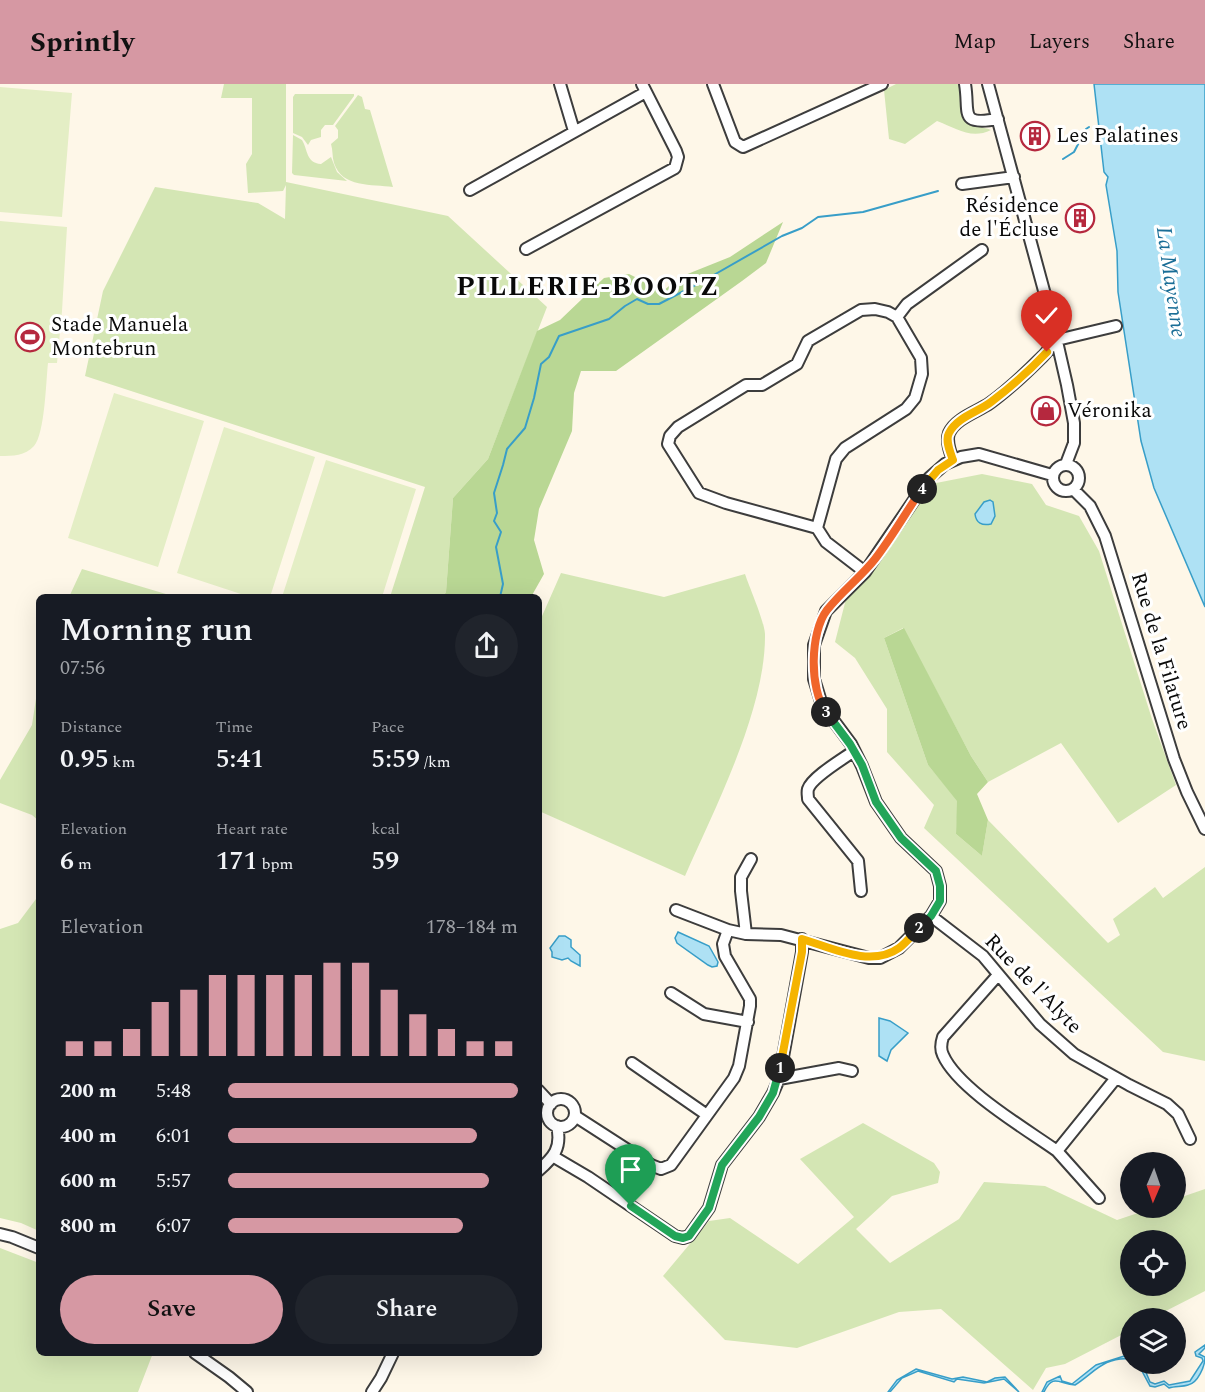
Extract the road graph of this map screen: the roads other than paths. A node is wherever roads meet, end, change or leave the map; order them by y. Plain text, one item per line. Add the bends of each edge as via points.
1 (560, 84) edge
2 (713, 84) edge
3 (882, 84) edge
4 (965, 84) edge
5 (988, 84) edge
6 (644, 88) edge
7 (998, 119) junction
8 (574, 131) junction
9 (1014, 177) junction
10 (962, 184) dead end
11 (470, 190) dead end
12 (526, 249) dead end
13 (982, 250) dead end
14 (897, 317) junction
15 (1116, 326) dead end
16 (1057, 340) junction
17 (953, 460) junction
18 (1066, 465) junction
19 (1052, 475) junction
20 (1072, 489) junction
21 (817, 528) junction
22 (865, 572) junction
23 (854, 751) junction
24 (1205, 829) edge
25 (751, 859) dead end
26 (861, 891) dead end
27 (676, 909) dead end
28 (931, 916) junction
29 (728, 930) junction
30 (746, 934) junction
31 (802, 939) junction
32 (998, 975) junction
33 (671, 993) dead end
34 (748, 1022) junction
35 (632, 1063) dead end
36 (852, 1071) dead end
37 (778, 1078) junction
38 (1116, 1078) junction
39 (542, 1094) edge
40 (551, 1104) junction
41 (707, 1115) junction
42 (575, 1116) junction
43 (557, 1126) junction
44 (1190, 1139) dead end
45 (1057, 1151) junction
46 (554, 1157) junction
47 (542, 1168) edge
48 (1099, 1198) dead end
49 (0, 1234) edge
50 (36, 1247) edge
51 (199, 1356) edge
52 (392, 1356) edge
53 (247, 1392) edge
54 (372, 1392) edge

1 - 8 street
2 - 3 street via 735,142 743,147
4 - 7 street via 966,109 971,119
5 - 7 street
6 - 8 street
6 - 12 street via 676,151 675,168
7 - 9 street
8 - 11 street
9 - 10 street
9 - 16 street
13 - 14 street via 907,304
14 - 21 street via 921,358 922,374 915,398 906,409 845,448 836,459
14 - 21 street via 875,309 861,310 808,341 796,365 762,385 746,385 678,427 670,436 668,444 699,494
15 - 16 street
16 - 17 street via 1004,392 951,430 948,436
16 - 18 street via 1074,423 1074,442
17 - 19 street via 979,454
17 - 22 street via 929,478
18 - 19 street via 1057,467
18 - 20 street via 1079,476
19 - 20 street via 1059,490
20 - 24 street, Rue de la Filature via 1090,506 1105,536 1174,759
21 - 22 street via 826,542
22 - 23 street via 826,611 814,645 814,679 822,705
23 - 26 street via 816,779 808,788 808,799 858,861
23 - 28 street via 876,802 901,838 936,871 940,901
25 - 30 street via 741,877
27 - 29 street
28 - 31 street via 899,948 880,958
28 - 32 street, Rue de l'Alyte via 983,956
29 - 30 street
29 - 34 street via 723,944 725,956 750,999
30 - 31 street
31 - 37 street
32 - 38 street, Rue de l'Alyte via 1040,1024 1074,1054
32 - 45 street via 943,1037 942,1055 977,1093
33 - 34 street via 704,1014
34 - 41 street via 738,1069
35 - 41 street
36 - 37 street via 839,1068
37 - 46 street via 759,1117 722,1165 709,1208 689,1236 675,1236
38 - 44 street, Rue de l'Alyte via 1167,1104 1178,1114
38 - 45 street
39 - 40 street
40 - 42 street via 567,1100 574,1107
40 - 43 street via 548,1117
41 - 42 street via 671,1165 661,1169
42 - 43 street via 566,1126
43 - 46 street via 559,1142
45 - 48 street
46 - 47 street
49 - 50 street
51 - 53 street
52 - 54 street

